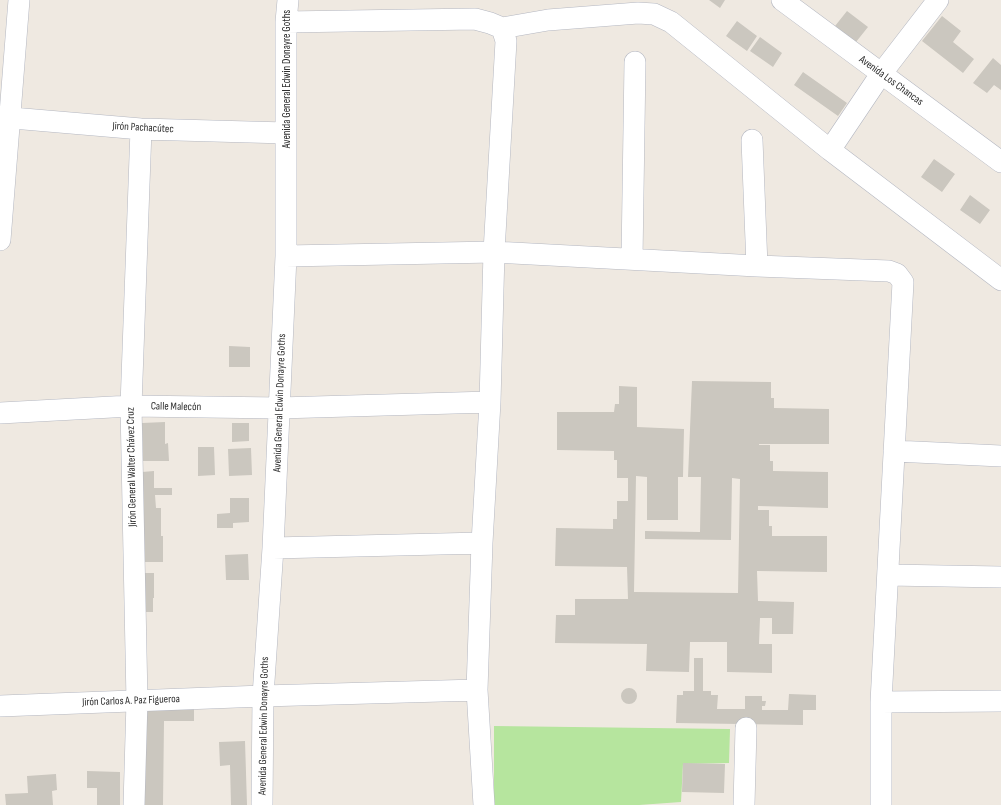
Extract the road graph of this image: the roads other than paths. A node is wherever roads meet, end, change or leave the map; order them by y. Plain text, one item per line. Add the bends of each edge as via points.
1 (19, 0) edge
2 (288, 0) edge
3 (782, 0) edge
4 (938, 0) edge
5 (286, 22) junction
6 (502, 28) junction
7 (635, 62) dead end
8 (881, 74) junction
9 (4, 118) edge
10 (141, 128) junction
11 (286, 133) junction
12 (752, 140) dead end
13 (830, 150) junction
14 (1001, 162) edge
15 (0, 240) edge
16 (494, 252) junction
17 (286, 256) junction
18 (632, 259) junction
19 (757, 266) junction
20 (1001, 280) edge
21 (490, 402) junction
22 (131, 406) junction
23 (279, 408) junction
24 (0, 413) edge
25 (894, 451) junction
26 (1001, 456) edge
27 (482, 543) junction
28 (273, 548) junction
29 (888, 575) junction
30 (1001, 576) edge
31 (477, 690) junction
32 (263, 696) junction
33 (137, 701) junction
34 (881, 702) junction
35 (1001, 702) edge
36 (0, 706) edge
37 (746, 728) dead end
38 (134, 805) edge
39 (262, 805) edge
40 (484, 805) edge
41 (744, 805) edge
42 (881, 805) edge

1 - 9 street
2 - 5 street, Avenida General Edwin Donayre Goths
3 - 8 street, Avenida Los Chancas
4 - 8 street
5 - 6 street via 475,18
5 - 11 street, Avenida General Edwin Donayre Goths
6 - 13 street via 548,20 654,14 671,22
6 - 16 street via 506,41
7 - 18 street
8 - 13 street
8 - 14 street, Avenida Los Chancas
9 - 10 street, Jirón Pachacútec
9 - 15 street
10 - 11 street, Jirón Pachacútec
10 - 22 street, Jirón General Walter Chávez Cruz
11 - 17 street, Avenida General Edwin Donayre Goths
12 - 19 street
13 - 20 street
16 - 17 street
16 - 18 street
16 - 21 street
17 - 23 street, Avenida General Edwin Donayre Goths
18 - 19 street
19 - 25 street via 889,271 897,274 903,282
21 - 23 street, Calle Malecón
21 - 27 street
22 - 23 street, Calle Malecón
22 - 24 street, Calle Malecón
22 - 33 street, Jirón General Walter Chávez Cruz
23 - 28 street, Avenida General Edwin Donayre Goths
25 - 26 street
25 - 29 street
27 - 28 street
27 - 31 street
28 - 32 street, Avenida General Edwin Donayre Goths
29 - 30 street
29 - 34 street
31 - 32 street, Jirón Carlos A. Paz Figueroa
31 - 40 street
32 - 33 street, Jirón Carlos A. Paz Figueroa
32 - 39 street, Avenida General Edwin Donayre Goths
33 - 36 street, Jirón Carlos A. Paz Figueroa
33 - 38 street, Jirón General Walter Chávez Cruz
34 - 35 street
34 - 42 street
37 - 41 street

